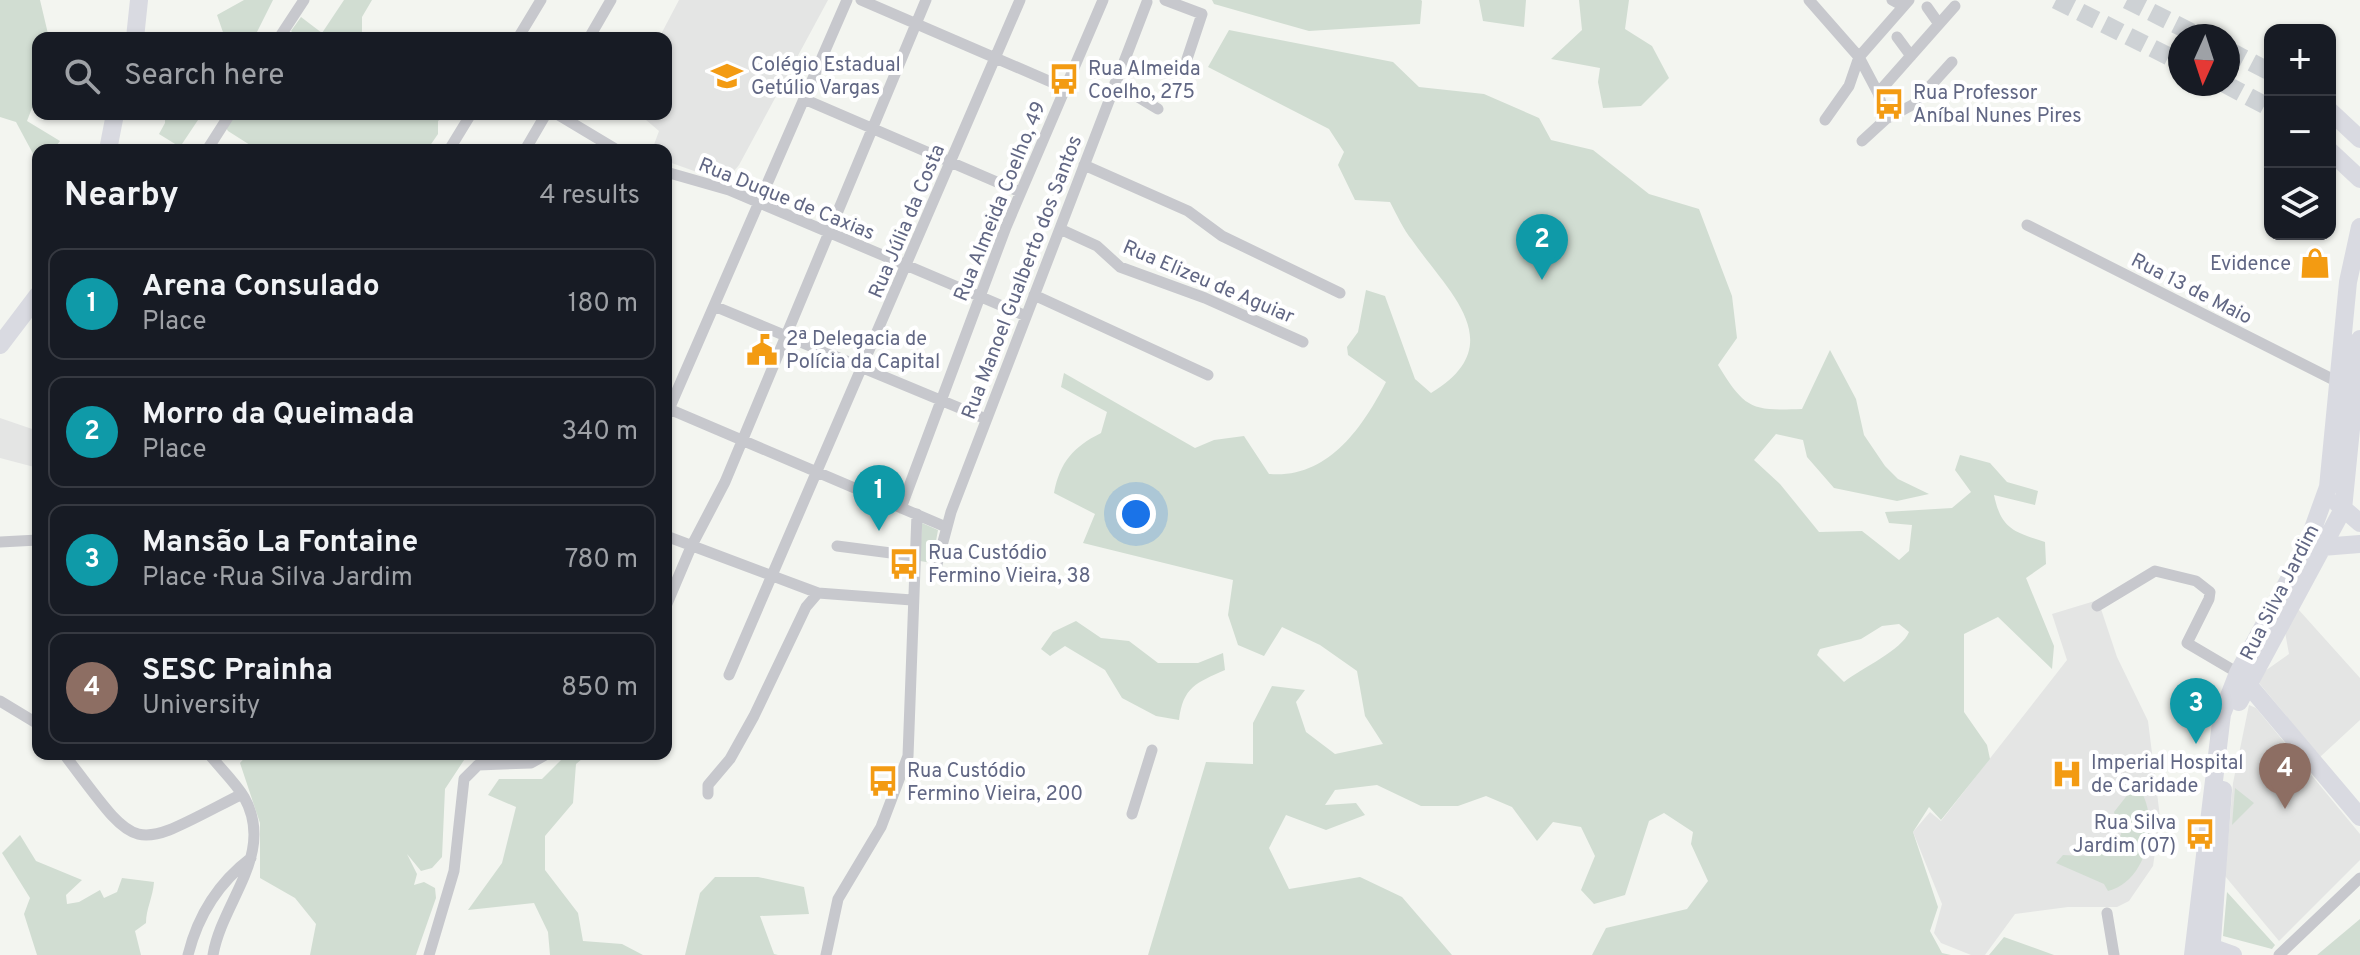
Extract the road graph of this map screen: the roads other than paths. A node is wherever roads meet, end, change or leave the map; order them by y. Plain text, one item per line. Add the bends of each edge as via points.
1 (139, 0) edge
2 (304, 0) edge
3 (541, 0) edge
4 (611, 0) edge
5 (847, 0) edge
6 (861, 0) edge
7 (926, 0) edge
8 (1020, 0) edge
9 (1103, 0) edge
10 (1165, 0) edge
11 (1203, 0) edge
12 (1809, 0) edge
13 (1146, 1) edge
14 (1901, 2) edge
15 (1955, 6) dead end
16 (1927, 7) dead end
17 (1202, 14) junction
18 (916, 24) junction
19 (1939, 24) junction
20 (136, 32) edge
21 (283, 32) edge
22 (522, 32) edge
23 (592, 32) edge
24 (1897, 37) dead end
25 (1911, 56) junction
26 (1859, 57) junction
27 (995, 58) junction
28 (1187, 59) dead end
29 (1952, 62) dead end
30 (1115, 83) junction
31 (1065, 88) junction
32 (1878, 93) junction
33 (804, 99) junction
34 (1158, 109) dead end
35 (2336, 117) edge
36 (1886, 119) junction
37 (114, 120) edge
38 (226, 120) edge
39 (467, 120) edge
40 (542, 120) edge
41 (567, 120) edge
42 (1825, 120) dead end
43 (872, 129) junction
44 (2360, 139) edge
45 (1862, 141) dead end
46 (109, 144) edge
47 (211, 144) edge
48 (453, 144) edge
49 (528, 144) edge
50 (607, 144) edge
51 (2336, 157) edge
52 (950, 162) junction
53 (1084, 165) junction
54 (672, 174) edge
55 (2360, 179) edge
56 (1020, 192) junction
57 (759, 203) junction
58 (2027, 225) dead end
59 (2360, 227) edge
60 (1060, 229) junction
61 (828, 232) junction
62 (906, 265) junction
63 (1340, 293) dead end
64 (1034, 295) junction
65 (979, 296) junction
66 (32, 303) edge
67 (714, 306) junction
68 (1026, 316) junction
69 (784, 335) junction
70 (2360, 339) edge
71 (1303, 342) dead end
72 (0, 345) edge
73 (862, 368) junction
74 (1208, 375) dead end
75 (2349, 394) edge
76 (940, 400) junction
77 (672, 403) edge
78 (672, 414) edge
79 (986, 419) junction
80 (740, 439) junction
81 (817, 472) junction
82 (2328, 487) junction
83 (901, 508) junction
84 (2343, 509) junction
85 (917, 514) junction
86 (2360, 523) edge
87 (946, 527) junction
88 (672, 539) edge
89 (32, 540) edge
90 (0, 542) edge
91 (2360, 544) edge
92 (837, 546) dead end
93 (691, 547) junction
94 (2322, 547) junction
95 (914, 560) junction
96 (936, 568) dead end
97 (773, 576) junction
98 (672, 592) edge
99 (818, 593) junction
100 (912, 600) junction
101 (2097, 606) dead end
102 (729, 675) dead end
103 (2242, 678) junction
104 (0, 701) edge
105 (32, 720) edge
106 (1152, 750) dead end
107 (69, 760) edge
108 (214, 760) edge
109 (536, 760) edge
110 (242, 794) junction
111 (708, 794) dead end
112 (1132, 814) dead end
113 (2360, 817) edge
114 (254, 855) junction
115 (2360, 878) edge
116 (2107, 913) dead end
117 (2203, 949) edge
118 (188, 955) edge
119 (213, 955) edge
120 (429, 955) edge
121 (826, 955) edge
122 (2114, 955) edge
123 (2233, 955) edge
124 (2279, 955) edge

1 - 20 main road
2 - 21 street
3 - 22 street
4 - 23 street
5 - 33 street
6 - 18 street
7 - 18 street
8 - 27 street, Rua Júlia da Costa
9 - 31 street, Rua Almeida Coelho, 49
10 - 17 street
11 - 17 street
12 - 26 street
13 - 30 street, Rua Manoel Gualberto dos Santos
14 - 26 street
15 - 19 street
16 - 19 street
17 - 28 street
18 - 27 street
18 - 43 street
19 - 25 street
24 - 25 street
25 - 32 street
26 - 32 street
26 - 42 street via 1849,86
27 - 31 street
27 - 52 street, Rua Júlia da Costa
29 - 36 street via 1914,104
30 - 34 street
30 - 53 street, Rua Manoel Gualberto dos Santos
31 - 56 street, Rua Almeida Coelho, 49
32 - 36 street
33 - 43 street
33 - 57 street
35 - 44 main road
36 - 45 street
37 - 46 main road
38 - 47 street
39 - 48 street
40 - 49 street
41 - 50 street
43 - 52 street
43 - 61 street
51 - 55 main road
52 - 56 street
52 - 62 street, Rua Júlia da Costa
53 - 60 street, Rua Manoel Gualberto dos Santos
53 - 63 street via 1188,211 1222,236
54 - 57 street, Rua Duque de Caxias
56 - 65 street, Rua Almeida Coelho, 49
57 - 61 street, Rua Duque de Caxias
57 - 67 street
58 - 75 street, Rua 13 de Maio
59 - 75 main road, Rua Silva Jardim via 2348,282
60 - 64 street, Rua Manoel Gualberto dos Santos
60 - 71 street, Rua Elizeu de Aguiar via 1097,246 1120,267
61 - 62 street, Rua Duque de Caxias
61 - 69 street
62 - 65 street, Rua Duque de Caxias
62 - 73 street, Rua Júlia da Costa
64 - 68 street, Rua Manoel Gualberto dos Santos
64 - 74 street
65 - 68 street, Rua Duque de Caxias
65 - 76 street, Rua Almeida Coelho, 49
66 - 72 main road
67 - 69 street
67 - 77 street
68 - 79 street, Rua Manoel Gualberto dos Santos
69 - 73 street
69 - 80 street
70 - 75 main road, Rua Silva Jardim
73 - 76 street
73 - 81 street, Rua Júlia da Costa
75 - 82 main road, Rua Silva Jardim
75 - 84 main road, Rua Silva Jardim
76 - 79 street
76 - 83 street, Rua Almeida Coelho, 49
78 - 80 street
79 - 87 street, Rua Manoel Gualberto dos Santos
80 - 81 street
80 - 93 street via 725,482
81 - 83 street
81 - 97 street, Rua Júlia da Costa
82 - 84 main road
82 - 103 main road, Rua Silva Jardim via 2306,548
83 - 85 street
84 - 86 main road
84 - 94 main road, Rua Silva Jardim
85 - 87 street
85 - 95 street
87 - 96 street, Rua Manoel Gualberto dos Santos
88 - 93 street
89 - 90 street
91 - 94 main road
92 - 95 street
93 - 97 street
93 - 98 street
94 - 103 main road, Rua Silva Jardim
95 - 100 street
97 - 99 street
97 - 102 street, Rua Júlia da Costa
99 - 100 street
99 - 111 street via 806,607 744,736 708,785
100 - 121 street via 908,756 886,818 838,899
101 - 103 street via 2155,571 2196,581 2205,586 2209,599 2187,643
103 - 113 main road
103 - 117 main road, Rua Silva Jardim
104 - 105 street
106 - 112 street
107 - 110 street via 113,819 134,836 160,836
108 - 110 street
109 - 120 street via 470,769 461,792 454,871
110 - 114 street via 254,826
114 - 118 street via 216,892
114 - 119 street
115 - 124 street
116 - 122 street
117 - 123 main road

